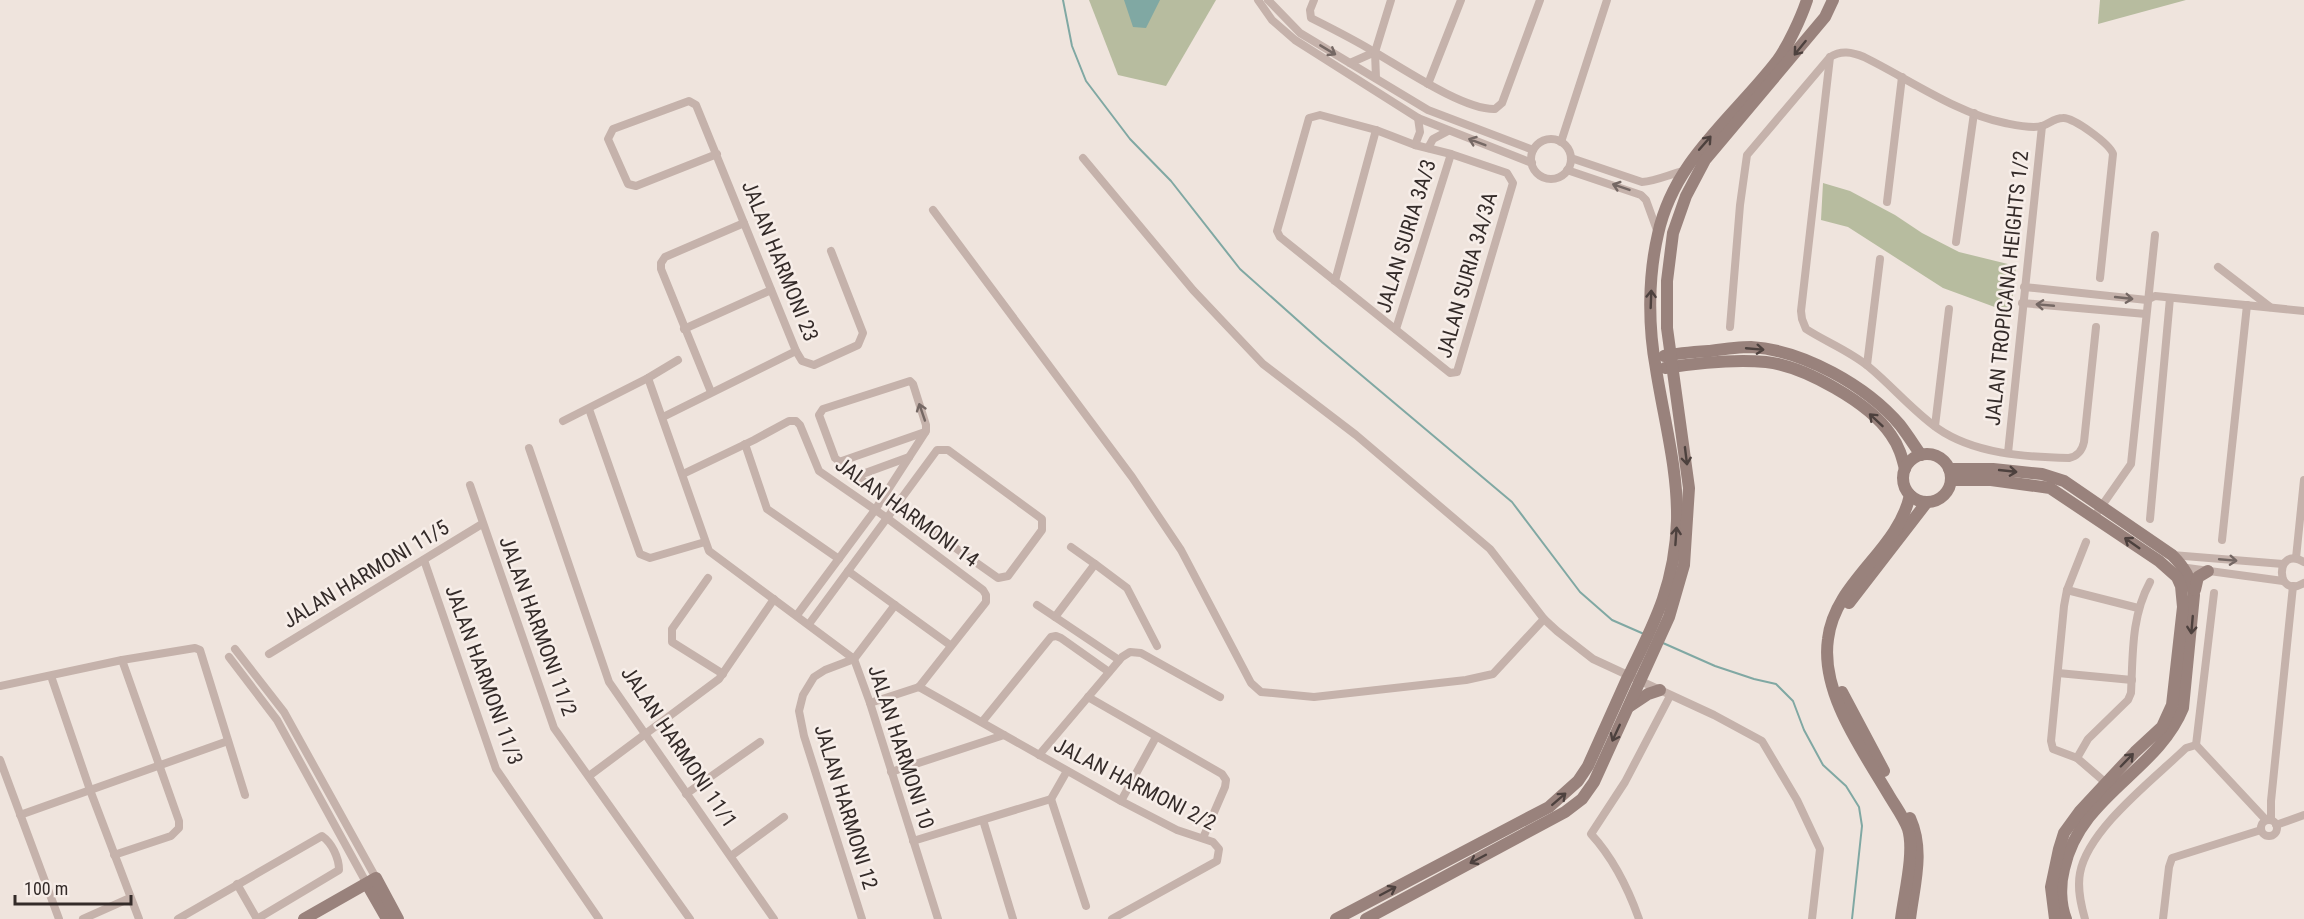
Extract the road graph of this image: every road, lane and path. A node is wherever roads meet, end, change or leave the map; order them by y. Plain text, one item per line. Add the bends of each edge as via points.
1 (1258, 0) edge
2 (1268, 0) edge
3 (1314, 0) edge
4 (1391, 0) edge
5 (1461, 0) edge
6 (1540, 0) edge
7 (1607, 0) edge
8 (1807, 0) edge
9 (1833, 0) edge
10 (1375, 52) junction
11 (1830, 57) junction
12 (1350, 63) junction
13 (1815, 73) junction
14 (1902, 77) junction
15 (1376, 78) junction
16 (1827, 81) junction
17 (1428, 84) junction
18 (1974, 113) junction
19 (1418, 118) junction
20 (2042, 126) junction
21 (1376, 130) junction
22 (1448, 131) junction
23 (1561, 142) junction
24 (1416, 145) junction
25 (1428, 148) junction
26 (1533, 150) junction
27 (717, 154) junction
28 (1451, 154) junction
29 (1083, 158) dead end
30 (1571, 158) junction
31 (1532, 163) junction
32 (1567, 170) junction
33 (1684, 171) junction
34 (1887, 202) dead end
35 (933, 210) dead end
36 (744, 223) junction
37 (1658, 233) junction
38 (2155, 235) dead end
39 (1956, 242) dead end
40 (831, 251) dead end
41 (1880, 259) dead end
42 (2218, 267) dead end
43 (2100, 278) dead end
44 (1335, 281) junction
45 (2024, 287) junction
46 (771, 290) junction
47 (2101, 296) junction
48 (2170, 298) junction
49 (2147, 300) junction
50 (2022, 303) junction
51 (2247, 306) junction
52 (2271, 308) junction
53 (1949, 309) dead end
54 (2099, 310) junction
55 (2304, 311) edge
56 (2146, 314) junction
57 (1730, 327) dead end
58 (2096, 327) dead end
59 (1667, 328) junction
60 (684, 329) junction
61 (1396, 329) junction
62 (796, 351) junction
63 (1696, 359) junction
64 (678, 360) dead end
65 (1671, 361) junction
66 (1655, 364) junction
67 (1867, 365) junction
68 (648, 378) junction
69 (1675, 391) junction
70 (711, 392) junction
71 (589, 409) junction
72 (663, 417) junction
73 (563, 421) dead end
74 (1935, 426) junction
75 (925, 432) junction
76 (745, 444) junction
77 (529, 448) dead end
78 (2008, 453) junction
79 (1921, 455) junction
80 (909, 457) junction
81 (839, 462) junction
82 (1905, 469) junction
83 (683, 474) junction
84 (1950, 475) junction
85 (857, 476) junction
86 (2304, 480) edge
87 (470, 484) dead end
88 (1910, 495) junction
89 (883, 497) junction
90 (1927, 502) junction
91 (896, 506) junction
92 (875, 510) junction
93 (2098, 512) junction
94 (887, 518) junction
95 (2150, 519) dead end
96 (482, 524) junction
97 (2222, 540) dead end
98 (705, 542) junction
99 (2086, 542) dead end
100 (1071, 547) dead end
101 (2172, 555) junction
102 (839, 559) junction
103 (424, 560) junction
104 (2300, 560) edge
105 (2158, 561) junction
106 (1095, 564) junction
107 (2283, 564) junction
108 (2184, 568) junction
109 (848, 571) junction
110 (2208, 571) junction
111 (708, 578) dead end
112 (2283, 580) junction
113 (2150, 582) dead end
114 (2304, 583) edge
115 (2293, 586) junction
116 (2067, 590) junction
117 (2214, 593) dead end
118 (2194, 595) junction
119 (774, 599) junction
120 (895, 605) junction
121 (1037, 605) dead end
122 (2138, 608) junction
123 (797, 615) junction
124 (1664, 615) junction
125 (1055, 617) junction
126 (1544, 619) junction
127 (809, 624) junction
128 (950, 645) junction
129 (1157, 646) dead end
130 (235, 649) dead end
131 (269, 654) dead end
132 (229, 657) dead end
133 (854, 659) junction
134 (122, 660) junction
135 (1119, 660) junction
136 (1643, 660) junction
137 (1109, 672) junction
138 (2058, 673) junction
139 (723, 674) junction
140 (51, 676) junction
141 (1635, 678) junction
142 (2132, 680) junction
143 (0, 686) edge
144 (919, 687) junction
145 (1662, 691) junction
146 (1088, 697) junction
147 (1220, 697) dead end
148 (870, 703) junction
149 (1628, 708) junction
150 (982, 722) junction
151 (645, 734) junction
152 (1004, 735) junction
153 (1156, 737) junction
154 (228, 741) junction
155 (760, 742) dead end
156 (2196, 745) junction
157 (1039, 755) junction
158 (2077, 758) junction
159 (0, 760) edge
160 (159, 764) junction
161 (1067, 771) junction
162 (891, 772) junction
163 (589, 776) junction
164 (2106, 783) junction
165 (90, 790) junction
166 (686, 794) junction
167 (245, 795) dead end
168 (1051, 799) junction
169 (1121, 801) junction
170 (2271, 801) junction
171 (2254, 807) junction
172 (20, 815) junction
173 (2304, 815) edge
174 (784, 817) dead end
175 (983, 820) junction
176 (2271, 822) junction
177 (2261, 830) junction
178 (1203, 838) junction
179 (913, 841) junction
180 (114, 855) junction
181 (731, 856) junction
182 (372, 881) junction
183 (237, 884) junction
184 (130, 898) junction
185 (1086, 906) dead end
186 (59, 919) edge
187 (83, 919) edge
188 (139, 919) edge
189 (178, 919) edge
190 (257, 919) edge
191 (304, 919) edge
192 (387, 919) edge
193 (398, 919) edge
194 (599, 919) edge
195 (690, 919) edge
196 (774, 919) edge
197 (862, 919) edge
198 (938, 919) edge
199 (1013, 919) edge
200 (1112, 919) edge
201 (1336, 919) edge
202 (1366, 919) edge
203 (1638, 919) edge
204 (1812, 919) edge
205 (1900, 919) edge
206 (1910, 919) edge
207 (2055, 919) edge
208 (2066, 919) edge
209 (2085, 919) edge
210 (2163, 919) edge

1 - 19 street via 1272,20 1295,40
2 -> 12 street via 1300,33
3 - 10 street via 1311,18
4 - 10 street
5 - 17 street
6 - 17 street via 1502,103 1495,109 1483,110
7 - 23 street
33 -> 8 street via 1778,59
9 -> 59 street via 1825,17 1705,160 1695,178 1673,233
10 - 12 street
10 - 15 street
10 - 17 street
11 - 13 street
11 - 14 street via 1835,53 1856,54
11 - 16 street
12 - 15 street
13 - 16 street via 1822,72
13 - 57 street via 1747,155
14 - 18 street
14 - 34 street
15 - 26 street via 1428,110
16 - 67 street via 1802,318 1806,329
18 - 20 street via 2005,123
18 - 39 street
19 - 22 street
19 - 24 street via 1420,132
20 - 43 street via 2062,117 2070,119 2112,149
20 - 45 street, JALAN TROPICANA HEIGHTS 1/2
21 - 24 street, JALAN SURIA 3A/3A
21 - 44 street
21 - 44 street, JALAN SURIA 3A/3A via 1320,115 1310,118 1277,231
22 - 25 street via 1433,139
31 -> 22 street
23 - 26 street via 1542,141
23 - 30 street
24 - 25 street, JALAN SURIA 3A/3A
25 - 28 street, JALAN SURIA 3A/3A
26 - 31 street
27 - 27 street, JALAN HARMONI 23 via 696,105 688,101 613,129 608,139 628,184 636,186
27 - 36 street, JALAN HARMONI 23
28 - 61 street, JALAN SURIA 3A/3
28 - 61 street, JALAN SURIA 3A/3A via 1507,173 1513,183 1457,372 1450,373
29 - 126 street via 1193,290 1263,364 1356,435 1490,549
30 - 32 street
30 - 33 street via 1642,182
31 - 32 street via 1538,174 1550,179
37 -> 32 street via 1641,195
33 - 37 street via 1672,190
35 - 126 street via 1160,518 1181,550 1251,684 1261,692 1314,697 1493,675
36 - 46 street, JALAN HARMONI 23
36 - 60 street via 665,257 661,263
66 -> 37 street via 1650,322
38 - 49 street
40 - 62 street, JALAN HARMONI 23 via 863,333 858,345 814,365 802,362
41 - 67 street
42 - 52 street
44 - 61 street
45 - 47 street
45 - 50 street, JALAN TROPICANA HEIGHTS 1/2
46 - 60 street
46 - 62 street, JALAN HARMONI 23
47 -> 49 street
47 - 54 street
48 - 49 street via 2155,296
48 - 51 street
48 - 95 street
49 - 56 street
54 -> 50 street
50 - 78 street, JALAN TROPICANA HEIGHTS 1/2
51 - 52 street
51 - 97 street
52 - 55 street
53 - 74 street
54 - 56 street
56 - 93 street via 2131,464
58 - 78 street via 2082,449 2069,458
59 - 63 street
59 - 65 street
60 - 70 street
62 - 70 street
63 - 65 street
63 - 69 street
63 -> 79 street via 1751,347 1816,365 1860,389 1883,408
82 -> 63 street via 1900,448 1890,433 1852,399 1807,374 1767,362
64 - 68 street
65 - 66 street
65 - 69 street
124 -> 66 street via 1677,520 1672,456
67 - 74 street
68 - 71 street
68 - 72 street, JALAN HARMONI 10
69 -> 124 street via 1689,488 1684,566
70 - 72 street
71 - 73 street
71 - 98 street via 640,555 650,558
72 - 83 street, JALAN HARMONI 10
74 - 78 street via 1975,447
75 - 80 street
75 - 81 street
75 -> 81 street via 926,424 910,381 823,409 819,417
76 - 83 street
76 - 92 street, JALAN HARMONI 14 via 796,421 819,471
76 - 102 street via 767,509
77 - 151 street, JALAN HARMONI 11/1 via 609,682
79 - 82 street
79 - 84 street via 1938,457
80 - 85 street
80 - 89 street
81 - 85 street
82 - 88 street via 1903,478
83 - 98 street, JALAN HARMONI 10
84 - 90 street via 1947,491 1939,499
84 - 93 street via 2050,488
85 - 89 street
86 - 104 street
87 - 96 street, JALAN HARMONI 11/2
88 - 90 street
88 - 205 street via 1894,531 1854,582 1832,620 1827,640 1827,662 1835,697 1908,828 1909,856
89 - 92 street
90 - 206 street via 1849,603 1840,620 1834,653 1841,690 1917,834 1919,848
91 - 91 street via 998,578 1008,576 1042,530 1042,519 948,450 937,450
91 - 94 street
92 - 94 street, JALAN HARMONI 14
92 - 102 street
93 - 101 street
105 -> 93 street
94 - 109 street
94 - 128 street, JALAN HARMONI 14 via 986,596 986,602
96 - 103 street, JALAN HARMONI 11/5
96 - 163 street, JALAN HARMONI 11/2 via 554,728
98 - 119 street, JALAN HARMONI 10 via 709,551
99 - 116 street
100 - 106 street
101 -> 107 street
101 - 108 street
102 - 123 street
103 - 131 street, JALAN HARMONI 11/5
103 - 194 street, JALAN HARMONI 11/3 via 496,769
104 - 107 street
105 - 108 street
164 -> 105 street via 2162,727 2172,705 2183,596 2176,577
106 - 125 street
106 - 129 street via 1127,588
107 - 112 street
108 - 110 street
108 - 118 street
109 - 120 street
109 - 127 street
110 - 112 street
110 - 118 street via 2198,577
111 - 139 street via 672,629 672,642
112 - 115 street
113 - 122 street
114 - 115 street
115 - 170 street
116 - 122 street
116 - 138 street
117 - 156 street
118 -> 208 street via 2183,708 2162,742 2092,811 2079,830 2067,852 2062,877
119 - 123 street, JALAN HARMONI 10
119 - 139 street
120 - 128 street
120 - 133 street
121 - 125 street
122 - 142 street
123 - 127 street, JALAN HARMONI 10
124 - 136 street
125 - 135 street
126 - 141 street via 1593,659
127 - 133 street, JALAN HARMONI 10
128 - 144 street
130 - 182 street via 284,712
132 - 182 street via 277,720
133 - 148 street, JALAN HARMONI 10
133 - 197 street, JALAN HARMONI 12 via 814,677 802,695 799,711
134 - 140 street
134 - 154 street via 200,650
134 - 160 street
135 - 137 street
135 - 147 street via 1130,652 1141,653
136 - 141 street
136 - 145 street via 1648,675
137 - 146 street
137 - 150 street via 1061,638 1051,637
138 - 142 street
138 - 158 street via 2051,741 2054,748
139 - 151 street
140 - 143 street
140 - 165 street
141 - 145 street
141 - 149 street
201 -> 141 street via 1549,807 1578,781
142 - 158 street via 2128,700 2088,739
144 - 148 street
144 - 150 street, JALAN HARMONI 2/2
145 - 149 street via 1648,694
145 - 203 street via 1625,782 1591,834 1631,897
145 - 204 street via 1762,741 1820,849
146 - 153 street
146 - 157 street
148 - 162 street, JALAN HARMONI 10
149 -> 202 street via 1594,782 1582,799 1565,812
150 - 152 street, JALAN HARMONI 2/2
151 - 163 street
151 - 166 street, JALAN HARMONI 11/1
152 - 157 street, JALAN HARMONI 2/2
152 - 162 street
153 - 169 street
153 - 178 street via 1222,774 1226,780
154 - 160 street
154 - 167 street
155 - 166 street
156 - 171 street
156 - 209 street via 2186,748 2094,838 2079,875
157 - 161 street, JALAN HARMONI 2/2
158 - 164 street
159 - 172 street
160 - 165 street
160 - 180 street via 179,828 171,836
161 - 168 street
161 - 169 street, JALAN HARMONI 2/2
162 - 179 street, JALAN HARMONI 10
163 - 195 street, JALAN HARMONI 11/2
164 - 207 street via 2064,833 2051,887
165 - 172 street
165 - 180 street
166 - 181 street, JALAN HARMONI 11/1
168 - 175 street
168 - 185 street
169 - 178 street, JALAN HARMONI 2/2 via 1177,830
170 - 171 street
170 - 176 street
171 - 176 street
172 - 186 street
173 - 176 street
174 - 181 street
175 - 179 street
175 - 199 street
176 - 177 street via 2262,823
176 - 177 street via 2276,830 2271,835
177 - 210 street via 2172,858
178 - 200 street, JALAN HARMONI 2/2 via 1219,849 1217,861
179 - 198 street, JALAN HARMONI 10
180 - 184 street
181 - 196 street, JALAN HARMONI 11/1
182 - 191 street
182 - 192 street
182 - 193 street
183 - 189 street
183 - 190 street
183 - 190 street via 321,837 331,847 339,870
184 - 187 street
184 - 188 street

